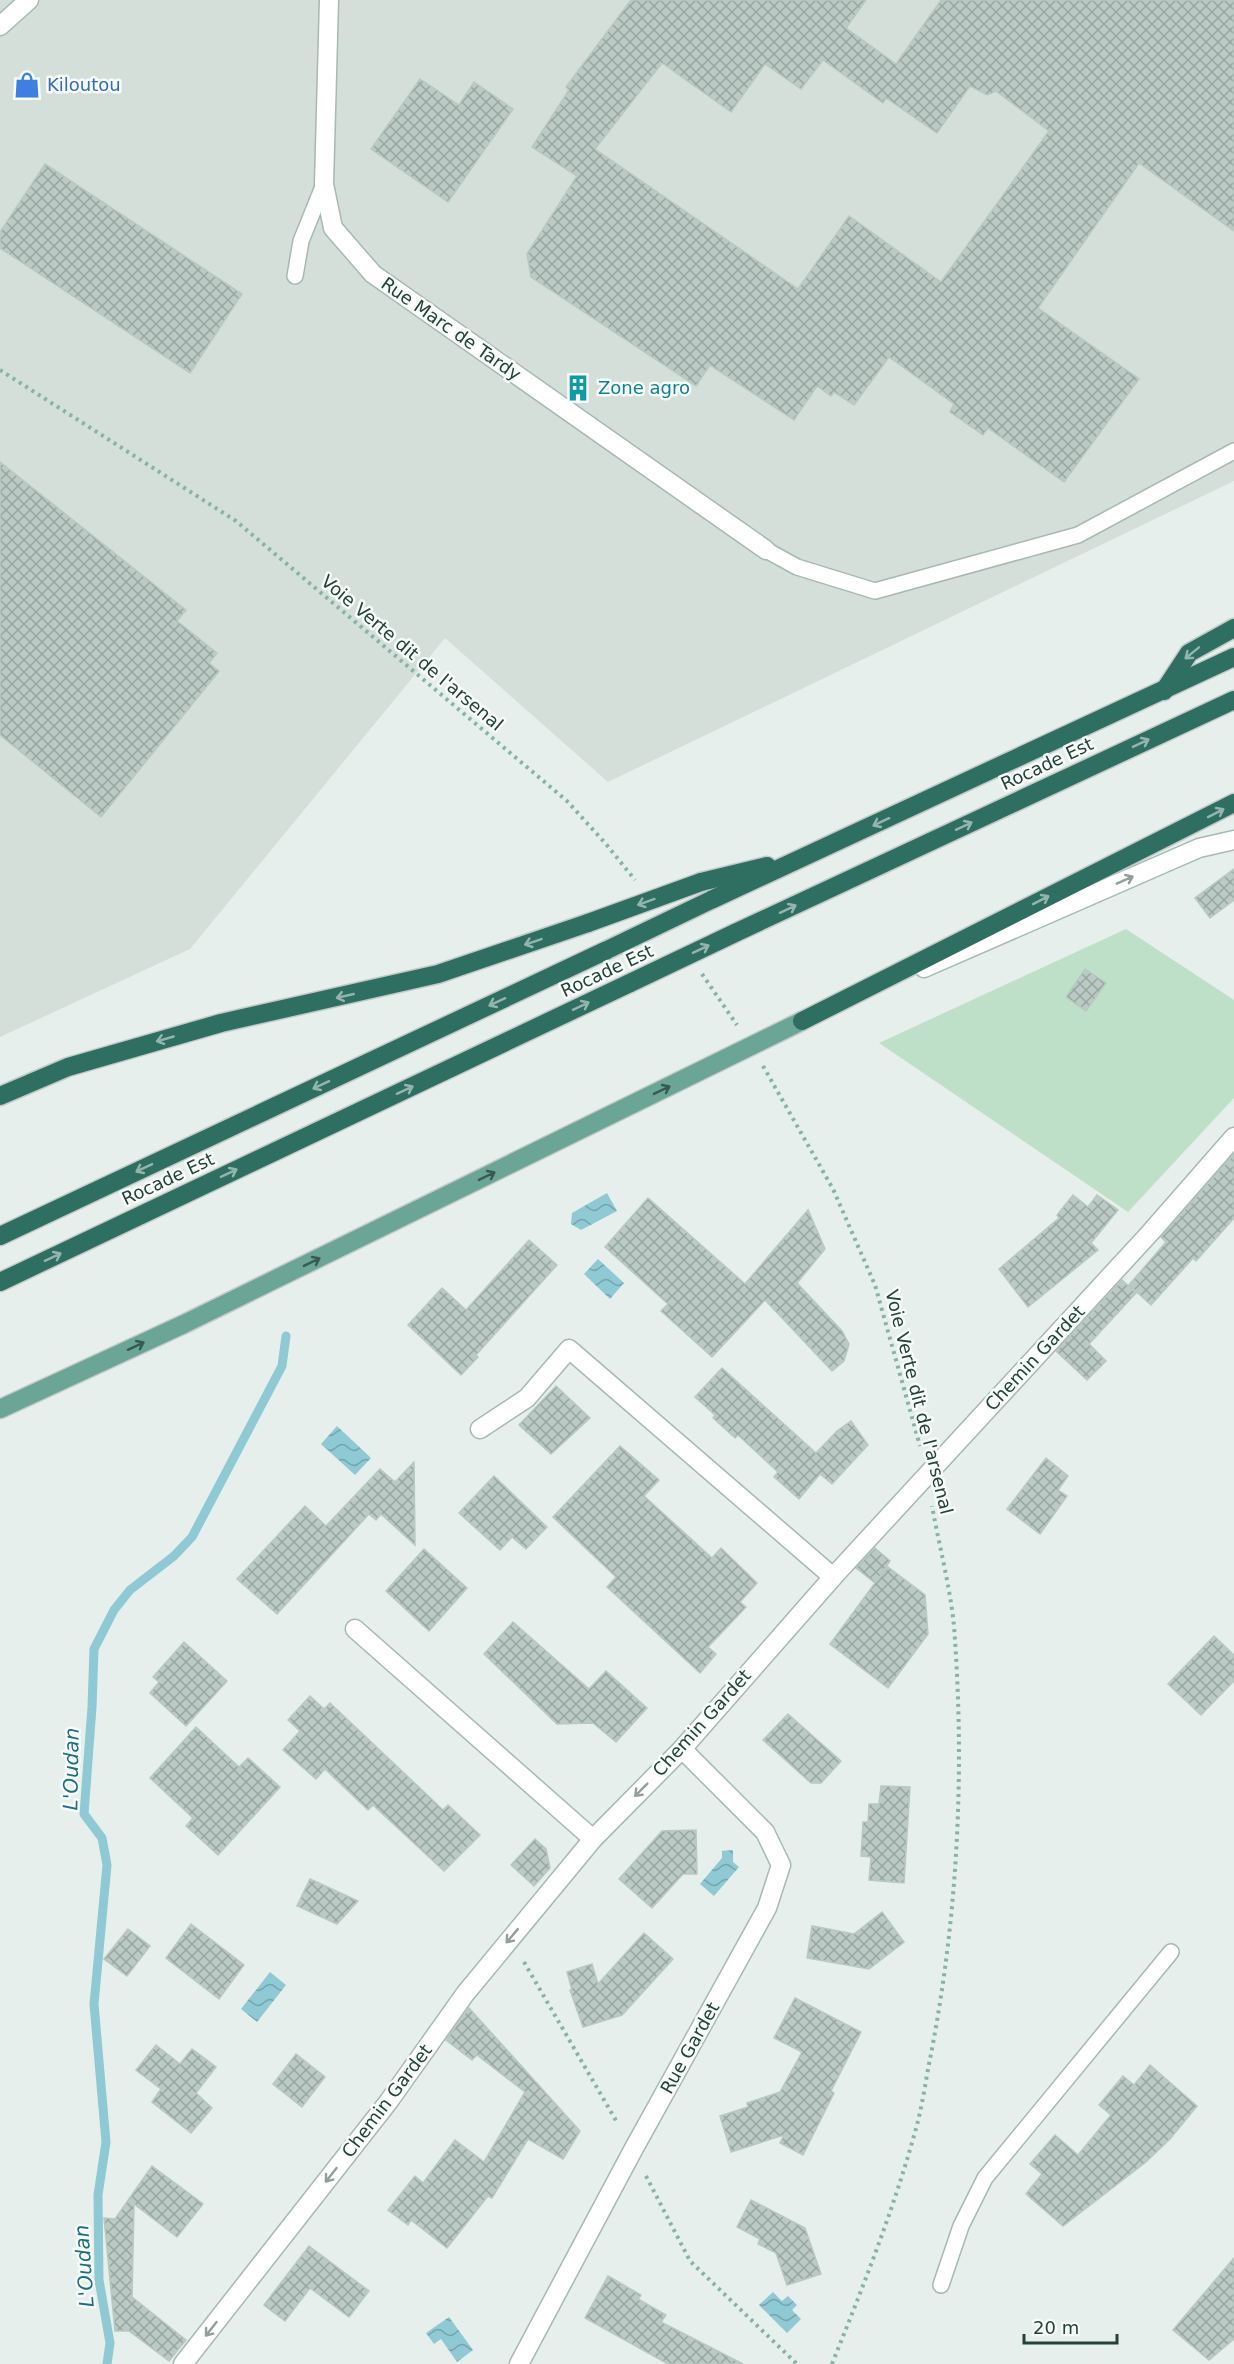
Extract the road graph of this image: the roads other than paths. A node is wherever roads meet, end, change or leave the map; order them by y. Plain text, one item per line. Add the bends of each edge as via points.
1 (29, 0) edge
2 (329, 0) edge
3 (0, 26) edge
4 (324, 184) junction
5 (295, 276) dead end
6 (1234, 452) edge
7 (766, 550) joint
8 (1234, 628) edge
9 (1234, 657) edge
10 (1163, 692) junction
11 (1234, 700) edge
12 (1234, 803) edge
13 (1234, 840) edge
14 (806, 856) junction
15 (802, 1021) junction
16 (0, 1096) edge
17 (1234, 1137) edge
18 (0, 1236) edge
19 (0, 1282) edge
20 (83, 1370) junction
21 (0, 1409) edge
22 (0, 1415) edge
23 (480, 1429) dead end
24 (833, 1577) junction
25 (355, 1629) dead end
26 (682, 1749) junction
27 (593, 1839) junction
28 (1171, 1952) dead end
29 (941, 2284) dead end
30 (183, 2364) edge
31 (519, 2364) edge

1 - 3 street
2 - 4 street, Rue Marc de Tardy
4 - 5 lane via 301,241
4 - 7 street, Rue Marc de Tardy via 333,228 373,274
6 - 7 lane via 1078,535 875,591 797,567
8 -> 10 highway via 1189,653
9 - 10 highway, Rocade Est
10 -> 14 highway, Rocade Est
19 -> 11 highway, Rocade Est, bridge
15 -> 12 highway
15 -> 13 street via 1199,848
14 -> 16 highway, bridge via 701,882 438,974 222,1023 68,1067
14 -> 18 highway, Rocade Est, bridge
20 -> 15 main road
17 - 24 street, Chemin Gardet
20 - 21 main road
20 - 22 main road
23 - 24 street via 527,1398 569,1349
24 - 26 street, Chemin Gardet
25 - 27 street
26 -> 27 street, Chemin Gardet
26 - 31 street, Rue Gardet via 765,1832 781,1865 767,1908
27 -> 30 street, Chemin Gardet via 465,1994 389,2101
28 - 29 lane via 985,2178 961,2226

